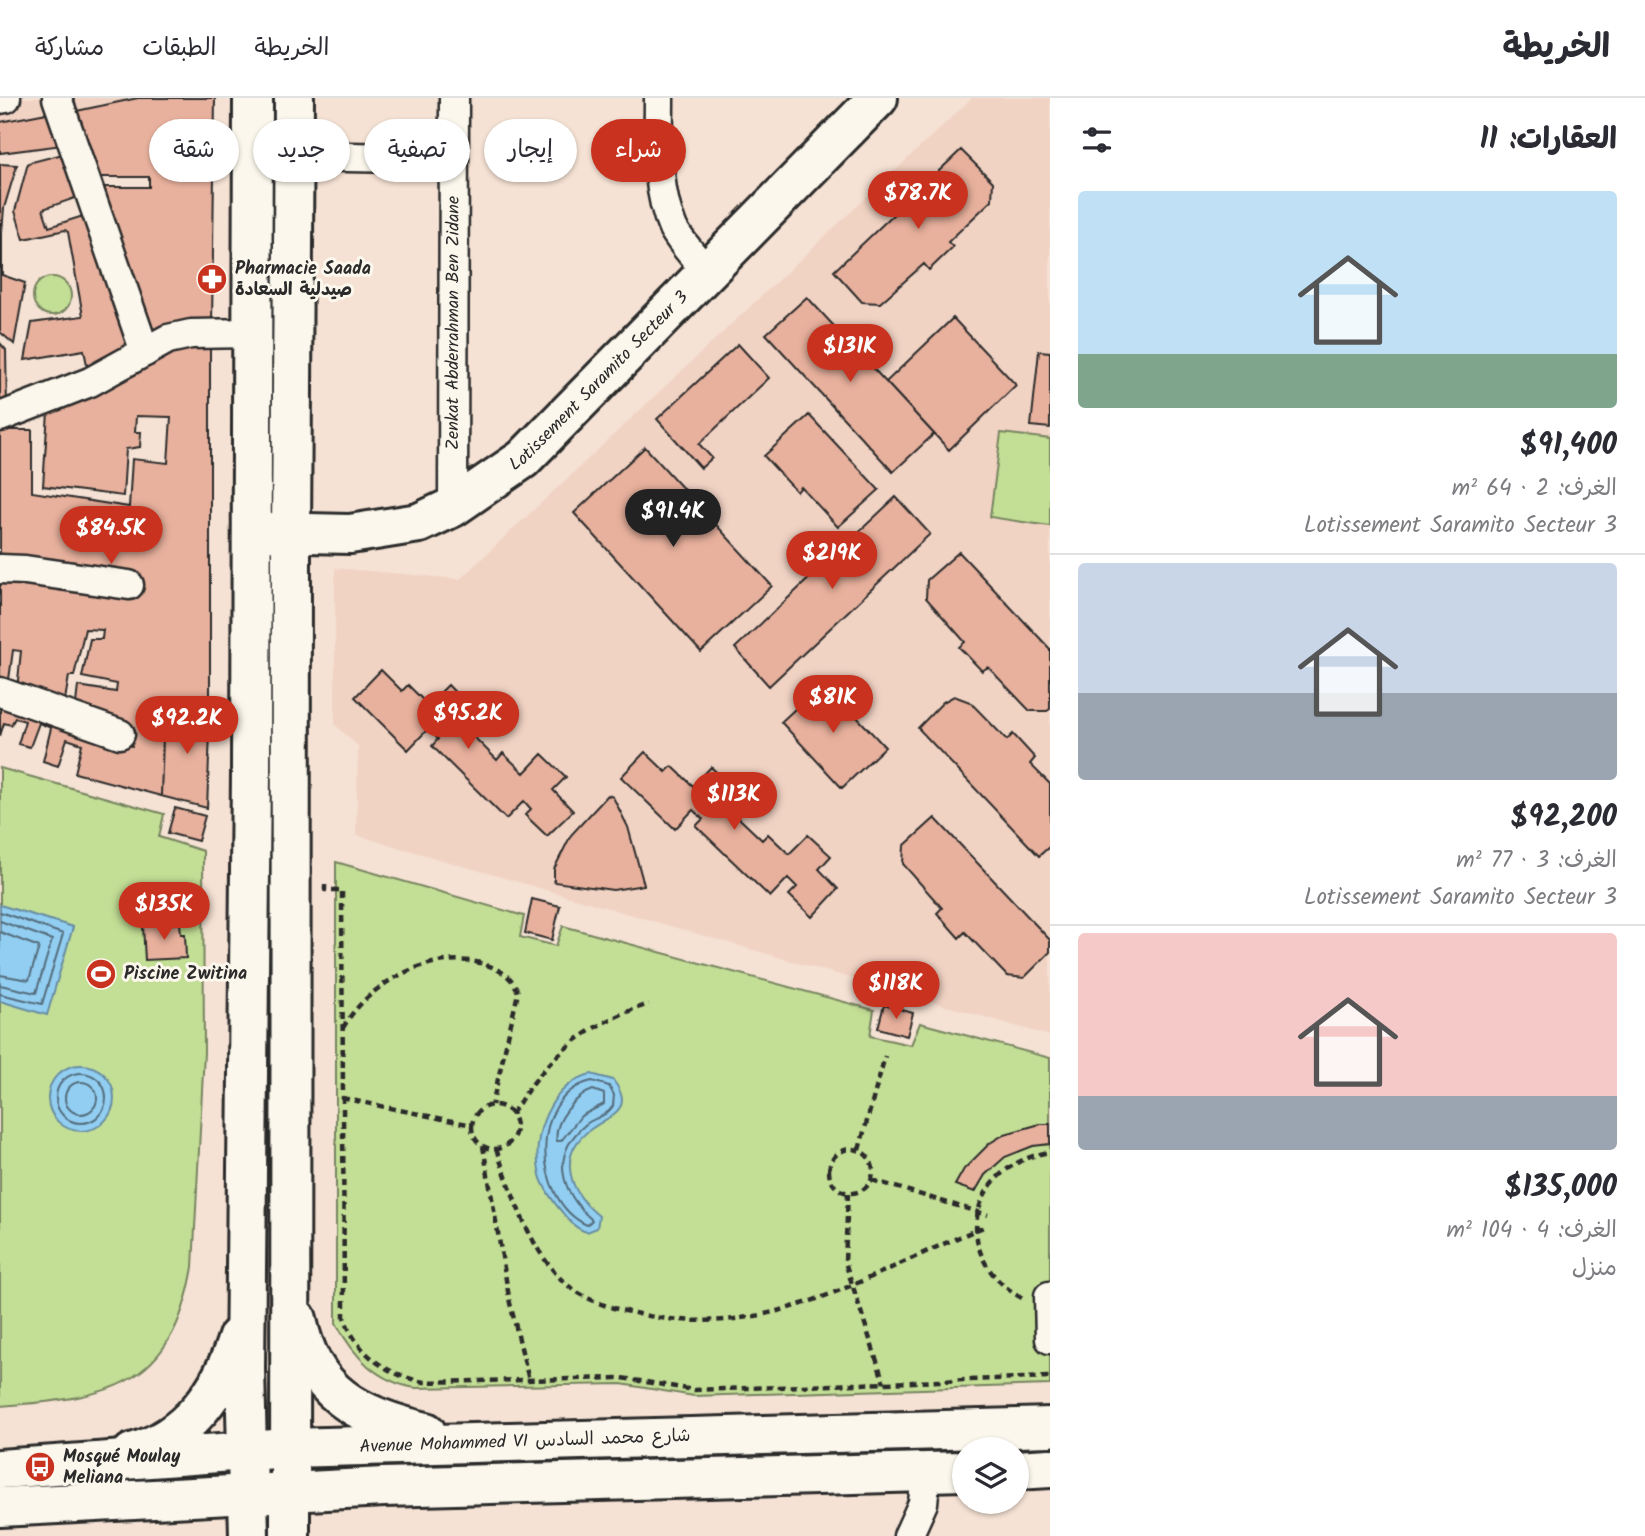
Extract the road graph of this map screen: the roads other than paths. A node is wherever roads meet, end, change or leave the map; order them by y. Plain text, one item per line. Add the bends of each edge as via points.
1 (6, 98) edge
2 (57, 98) edge
3 (253, 98) edge
4 (294, 98) edge
5 (454, 98) edge
6 (659, 98) edge
7 (878, 98) edge
8 (0, 99) edge
9 (294, 119) edge
10 (454, 119) edge
11 (294, 182) edge
12 (454, 182) edge
13 (706, 271) junction
14 (252, 333) junction
15 (145, 352) junction
16 (0, 417) edge
17 (453, 507) junction
18 (251, 531) junction
19 (290, 533) junction
20 (0, 569) edge
21 (129, 585) dead end
22 (0, 692) edge
23 (120, 734) dead end
24 (289, 1275) junction
25 (245, 1294) junction
26 (1049, 1296) edge
27 (1049, 1305) edge
28 (1050, 1339) edge
29 (1050, 1427) edge
30 (479, 1443) junction
31 (289, 1448) junction
32 (247, 1451) junction
33 (94, 1462) junction
34 (1050, 1468) edge
35 (0, 1469) edge
36 (1029, 1469) edge
37 (926, 1471) junction
38 (952, 1471) edge
39 (290, 1492) junction
40 (248, 1494) junction
41 (0, 1507) edge
42 (249, 1536) edge
43 (290, 1536) edge
44 (908, 1536) edge

1 - 8 street
2 - 15 street
3 - 14 main road
4 - 9 main road
5 - 10 street, Zenkat Abderrahman Ben Zidane
6 - 13 street via 659,160 666,208 674,230
7 - 13 main road, Lotissement Saramito Secteur 3
11 - 19 main road
12 - 17 street, Zenkat Abderrahman Ben Zidane
13 - 17 main road, Lotissement Saramito Secteur 3 via 523,459
14 - 15 street via 191,334
14 - 18 main road
15 - 16 street via 90,382
17 - 19 main road, Lotissement Saramito Secteur 3 via 419,523 383,531
18 - 19 main road, Lotissement Saramito Secteur 3
18 - 25 main road
19 - 24 main road
20 - 21 street
22 - 23 street
24 - 30 main road via 304,1345 337,1395 381,1421
24 - 31 main road
25 - 32 main road
25 - 33 main road via 231,1362 204,1406 164,1439
26 - 27 street
27 - 28 street
29 - 30 main road, Avenue Mohammed VI شارع محمد السادس
30 - 31 main road, Avenue Mohammed VI شارع محمد السادس
31 - 32 main road, Avenue Mohammed VI شارع محمد السادس
31 - 39 main road
32 - 33 main road, Avenue Mohammed VI شارع محمد السادس
32 - 40 main road
33 - 35 main road, Avenue Mohammed VI شارع محمد السادس
34 - 36 main road
37 - 38 main road
37 - 39 main road
37 - 44 street via 923,1503
39 - 40 main road
39 - 43 main road
40 - 41 main road
40 - 42 main road

